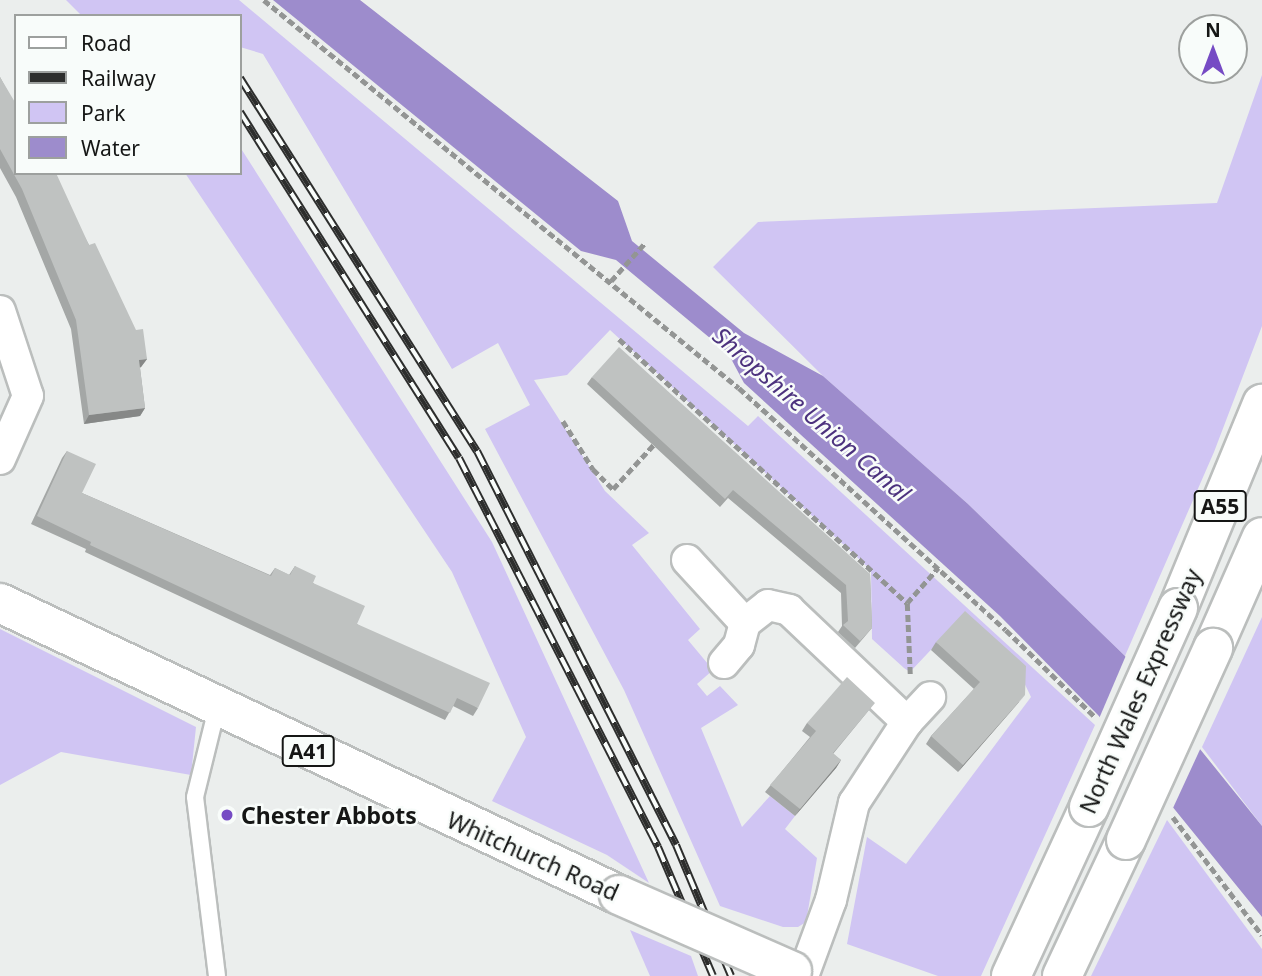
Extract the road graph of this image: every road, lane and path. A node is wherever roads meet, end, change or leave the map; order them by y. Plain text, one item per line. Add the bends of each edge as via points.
1 (264, 0) edge
2 (645, 244) dead end
3 (611, 281) junction
4 (0, 311) edge
5 (619, 339) dead end
6 (1262, 404) edge
7 (691, 405) junction
8 (682, 414) edge
9 (563, 421) dead end
10 (665, 433) edge
11 (0, 459) edge
12 (1262, 537) edge
13 (687, 561) dead end
14 (938, 568) junction
15 (0, 603) edge
16 (907, 603) junction
17 (745, 623) junction
18 (724, 663) dead end
19 (217, 708) junction
20 (917, 711) junction
21 (1098, 720) dead end
22 (1170, 814) dead end
23 (1262, 935) edge
24 (1017, 963) edge
25 (799, 974) edge
26 (1064, 974) edge
27 (217, 976) edge

1 - 3 path
2 - 3 path
3 - 14 path via 739,388
4 - 11 street via 28,396
5 - 7 path
6 - 24 highway, North Wales Expressway / A55, bridge via 1178,608
7 - 8 path
7 - 16 path
9 - 10 path via 593,469 613,489
12 - 26 highway, North Wales Expressway / A55, bridge
13 - 17 street
14 - 16 path
14 - 21 path
15 - 19 highway, Whitchurch Road / A41
16 - 20 path
17 - 18 street via 739,645
17 - 20 street via 768,605 783,605
19 - 25 highway, Whitchurch Road / A41, bridge
19 - 27 lane via 195,797
20 - 25 street via 853,803 831,900
22 - 23 path

